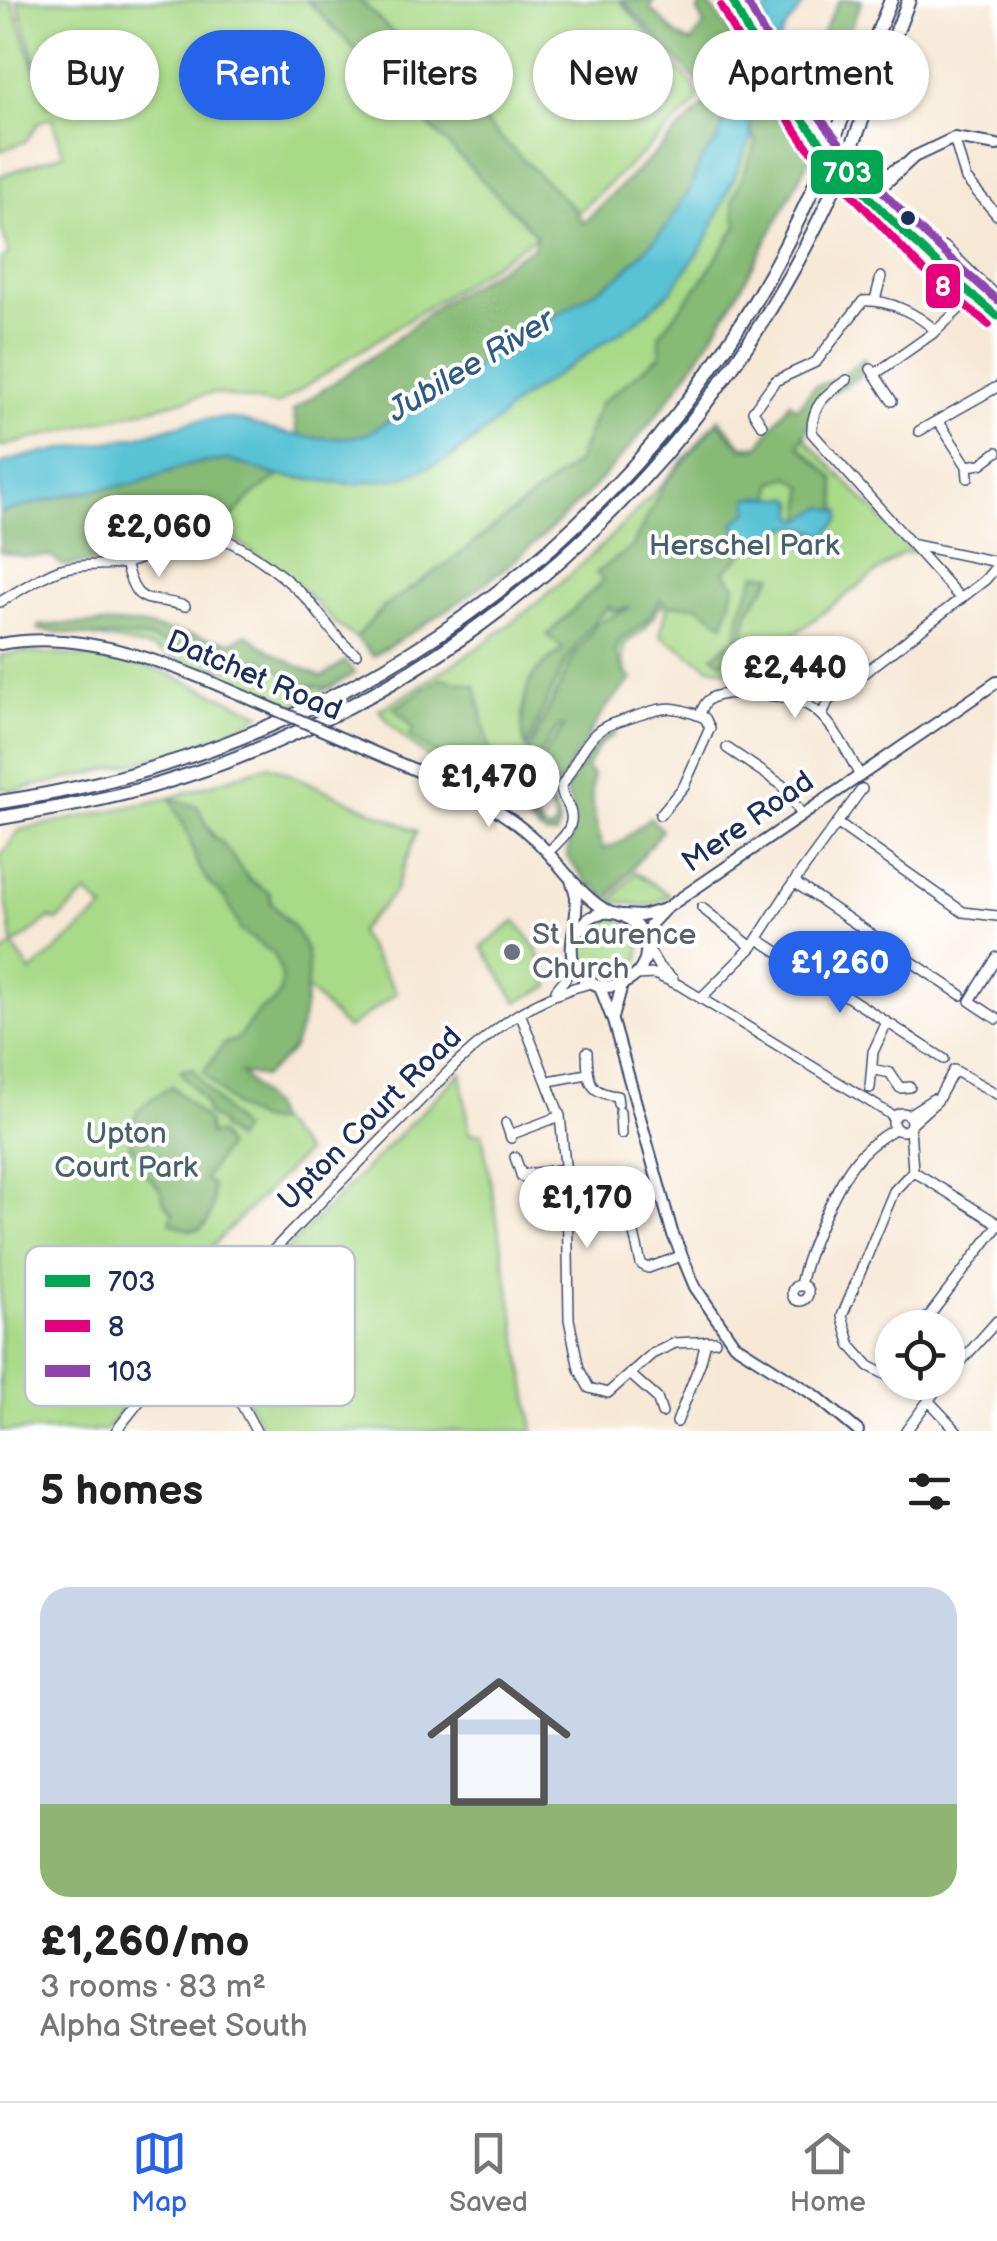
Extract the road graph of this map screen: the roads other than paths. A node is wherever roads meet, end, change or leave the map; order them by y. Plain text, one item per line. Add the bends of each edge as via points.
1 (732, 0) edge
2 (746, 0) edge
3 (891, 0) edge
4 (909, 0) edge
5 (954, 138) junction
6 (997, 145) edge
7 (872, 188) junction
8 (997, 215) edge
9 (934, 249) junction
10 (881, 277) dead end
11 (974, 295) junction
12 (876, 300) junction
13 (992, 312) edge
14 (936, 331) junction
15 (847, 380) dead end
16 (997, 387) edge
17 (892, 401) dead end
18 (939, 422) junction
19 (762, 426) dead end
20 (919, 431) dead end
21 (997, 452) edge
22 (967, 466) junction
23 (968, 478) dead end
24 (912, 544) junction
25 (125, 564) junction
26 (997, 564) edge
27 (961, 599) junction
28 (0, 602) edge
29 (186, 606) dead end
30 (0, 644) edge
31 (356, 654) dead end
32 (997, 682) edge
33 (700, 716) junction
34 (822, 716) junction
35 (727, 748) dead end
36 (860, 776) junction
37 (862, 789) dead end
38 (0, 802) edge
39 (660, 814) dead end
40 (802, 815) junction
41 (0, 818) edge
42 (837, 823) junction
43 (548, 852) junction
44 (570, 877) junction
45 (794, 882) junction
46 (702, 908) dead end
47 (665, 909) junction
48 (617, 914) junction
49 (997, 916) edge
50 (573, 938) junction
51 (645, 943) junction
52 (755, 943) junction
53 (997, 957) edge
54 (572, 960) junction
55 (636, 976) junction
56 (595, 985) junction
57 (622, 985) junction
58 (679, 985) junction
59 (554, 992) junction
60 (701, 998) junction
61 (966, 998) junction
62 (520, 1013) junction
63 (997, 1019) edge
64 (613, 1021) junction
65 (887, 1022) junction
66 (587, 1052) dead end
67 (944, 1059) dead end
68 (872, 1069) junction
69 (588, 1074) junction
70 (550, 1082) junction
71 (870, 1088) dead end
72 (910, 1088) dead end
73 (997, 1094) edge
74 (560, 1116) junction
75 (506, 1123) dead end
76 (903, 1124) junction
77 (640, 1125) junction
78 (515, 1156) dead end
79 (566, 1169) junction
80 (913, 1171) junction
81 (630, 1216) dead end
82 (997, 1225) edge
83 (278, 1246) edge
84 (681, 1256) junction
85 (800, 1286) dead end
86 (933, 1310) edge
87 (997, 1321) edge
88 (965, 1357) edge
89 (875, 1369) edge
90 (632, 1375) junction
91 (929, 1401) joint
92 (136, 1406) edge
93 (243, 1406) edge
94 (662, 1413) dead end
95 (677, 1422) dead end
96 (116, 1431) edge
97 (256, 1431) edge
98 (855, 1431) edge
99 (906, 1431) edge
100 (957, 1431) edge

1 - 7 main road via 815,136
2 - 7 main road via 805,98
3 - 38 highway, bridge via 773,271 700,386 624,478 554,546 382,670 265,729 154,768
4 - 41 highway, bridge via 835,186 778,298 684,433 593,532 495,615 371,695 256,750 157,785
5 - 6 main road
5 - 7 main road via 914,156
5 - 8 street via 966,179
7 - 9 main road
7 - 11 main road via 927,256
9 - 11 main road
9 - 13 street via 944,247 994,295
10 - 12 street
11 - 13 main road
11 - 14 street
12 - 14 street
12 - 19 street via 852,312 816,362 776,381 753,411
14 - 17 street via 873,372
15 - 24 street via 820,399 812,433
16 - 18 street
18 - 20 street
18 - 22 street
21 - 22 street
22 - 23 street
24 - 26 street
24 - 27 street
25 - 28 street via 62,569
25 - 29 street via 133,592 143,599
25 - 31 street via 205,535 234,543 305,598
26 - 27 street
27 - 34 street via 828,702
30 - 43 main road, Datchet Road, bridge via 53,642 166,664 501,814
32 - 36 main road, Mere Road
33 - 34 street via 712,698 733,694 796,700
33 - 39 street via 710,728 697,764
33 - 43 street via 657,707 599,730 562,788 571,825
34 - 36 street
35 - 40 street via 782,785
36 - 40 main road, Mere Road
37 - 42 street
40 - 47 main road, Mere Road
42 - 45 street
42 - 49 street via 963,912
43 - 44 main road, Datchet Road
44 - 48 main road, Datchet Road
44 - 50 main road via 577,903
45 - 52 street
45 - 61 street
46 - 52 street
47 - 48 main road
47 - 51 main road
48 - 50 main road via 585,922
48 - 51 main road via 636,925
50 - 54 main road
51 - 55 main road
51 - 58 street
52 - 60 street
52 - 65 street
53 - 61 street
54 - 56 main road
54 - 59 street, Upton Court Road
55 - 57 main road
55 - 58 street via 654,974
56 - 57 main road
56 - 59 street, Upton Court Road
56 - 64 main road
57 - 64 main road
58 - 60 street
59 - 62 street, Upton Court Road
60 - 76 street
61 - 63 street
62 - 70 street
62 - 83 street, Upton Court Road via 419,1100
64 - 77 main road
65 - 67 street
65 - 68 street
66 - 69 street
68 - 71 street
68 - 72 street
69 - 70 street
69 - 77 street via 600,1094 616,1096 621,1130
70 - 74 street
73 - 76 street via 954,1070 928,1111
74 - 75 street via 510,1136
74 - 79 street
76 - 80 street
76 - 85 street via 853,1164 807,1254
77 - 84 main road
78 - 79 street via 522,1177
79 - 90 street via 569,1319 579,1369 588,1388 603,1394
80 - 82 street
80 - 89 street via 894,1191 842,1316 851,1346
81 - 84 street via 641,1264 648,1268
82 - 86 street
84 - 98 main road via 734,1344 840,1414
87 - 88 street
90 - 94 street via 658,1398
90 - 95 street via 663,1349 711,1341
91 - 99 street
91 - 100 street
92 - 96 street, Upton Court Road
93 - 97 street

